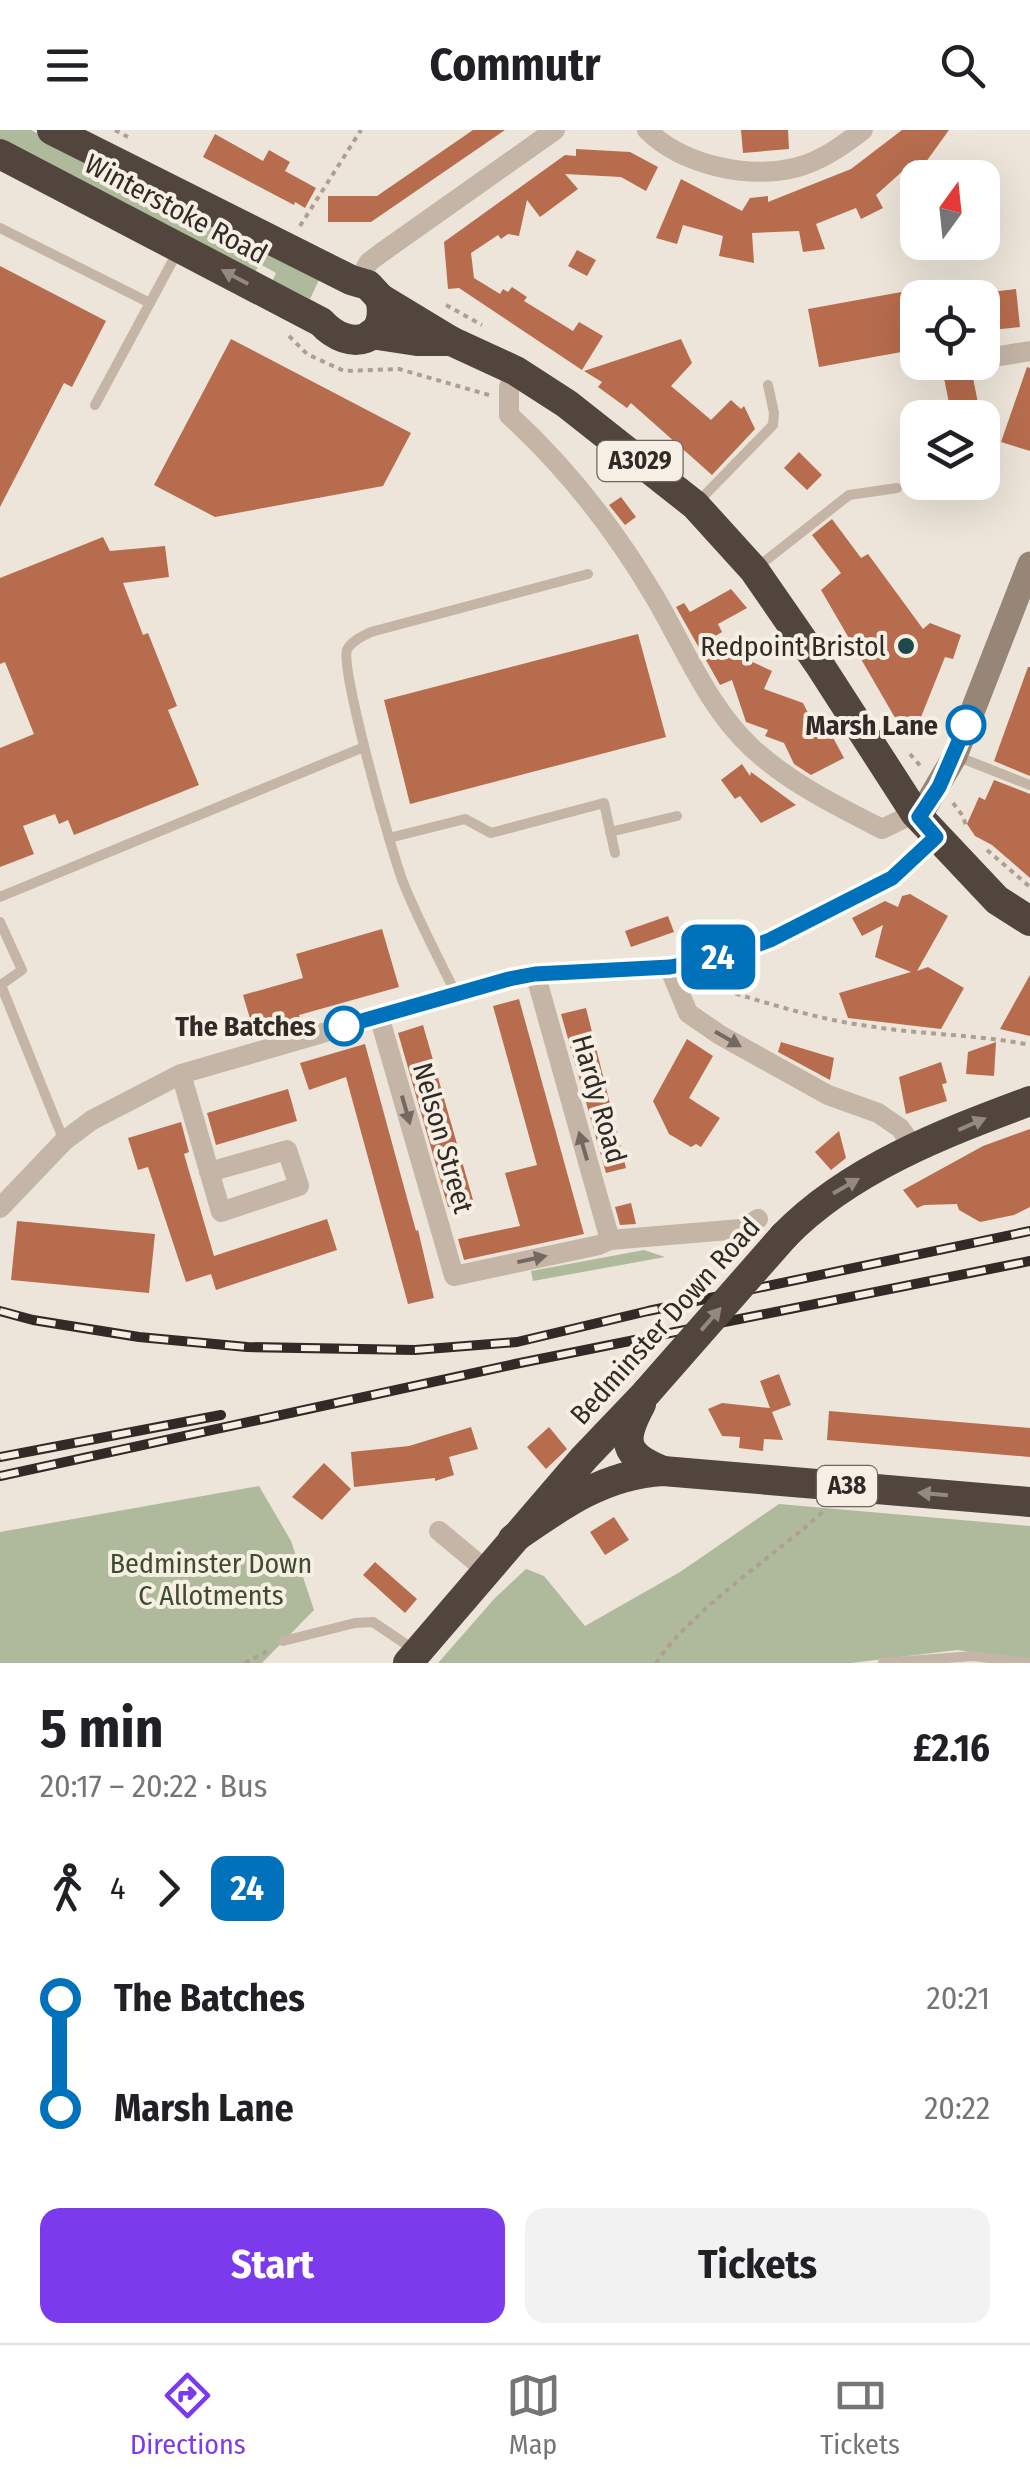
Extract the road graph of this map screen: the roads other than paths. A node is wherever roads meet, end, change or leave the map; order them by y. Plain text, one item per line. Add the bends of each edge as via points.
1 (52, 130) edge
2 (555, 130) edge
3 (647, 130) edge
4 (863, 130) edge
5 (94, 140) edge
6 (0, 154) edge
7 (0, 228) edge
8 (179, 248) junction
9 (363, 286) junction
10 (150, 303) junction
11 (321, 322) junction
12 (371, 334) junction
13 (451, 341) junction
14 (1030, 351) edge
15 (1000, 356) edge
16 (516, 371) junction
17 (768, 385) dead end
18 (95, 405) dead end
19 (897, 488) dead end
20 (695, 505) junction
21 (1030, 564) edge
22 (754, 570) junction
23 (588, 574) dead end
24 (364, 747) junction
25 (955, 756) junction
26 (1030, 785) edge
27 (677, 816) dead end
28 (923, 822) junction
29 (610, 832) junction
30 (390, 838) junction
31 (615, 853) dead end
32 (0, 897) edge
33 (1030, 921) edge
34 (0, 922) edge
35 (670, 967) junction
36 (535, 974) junction
37 (456, 994) junction
38 (379, 1016) junction
39 (181, 1074) junction
40 (1030, 1101) edge
41 (64, 1142) junction
42 (916, 1149) junction
43 (209, 1172) dead end
44 (0, 1208) edge
45 (758, 1220) dead end
46 (610, 1240) junction
47 (647, 1392) junction
48 (663, 1471) junction
49 (1030, 1502) edge
50 (439, 1531) dead end
51 (513, 1539) junction
52 (487, 1571) junction
53 (284, 1641) road end
54 (413, 1658) edge
55 (883, 1663) edge
56 (1029, 1663) edge

1 - 5 highway, Winterstoke Road / A3029
2 - 9 street via 369,262
3 - 4 street via 702,162 762,171 820,159
5 - 9 highway, Winterstoke Road / A3029
6 - 8 highway, Winterstoke Road / A3029
7 - 10 lane
8 - 10 lane
11 -> 8 highway, Winterstoke Road / A3029
9 - 11 highway via 332,287
9 - 12 highway via 382,317
9 - 13 highway, Winterstoke Road / A3029
10 - 18 lane
11 - 12 highway, Winterstoke Road / A3029 via 342,340
12 - 13 highway, Winterstoke Road / A3029
13 - 16 highway, Winterstoke Road / A3029
14 - 15 street
16 - 20 highway, Winterstoke Road / A3029
16 - 28 street via 509,415 602,516 714,704 752,748 816,796 882,829
17 - 20 lane via 773,425
19 - 22 lane via 849,495
20 - 22 highway, Winterstoke Road / A3029
21 - 25 street
22 - 28 highway, Winterstoke Road / A3029
23 - 24 lane via 355,640 346,665
24 - 30 lane
24 - 32 lane
25 - 26 lane
25 - 28 street
27 - 29 lane
28 - 33 highway, Winterstoke Road / A3029 via 996,900
28 - 35 street via 892,878 770,940
29 - 30 lane via 604,803 491,832 465,819
29 - 31 lane
30 - 37 lane via 403,882
34 - 41 lane via 22,970 1,985
35 - 36 street
35 -> 42 street via 688,1013 828,1095 878,1114
36 - 37 street
46 -> 36 street, Hardy Road
37 - 38 street
38 - 39 street
38 -> 46 street, Nelson Street via 454,1276
39 - 41 street
39 - 43 street
42 -> 40 highway, Bedminster Down Road / A38
41 - 44 street
47 -> 42 highway, Bedminster Down Road / A38, bridge via 810,1210
45 - 46 street via 741,1230
47 - 48 highway, A38 via 628,1440 634,1456
47 - 51 highway, Bedminster Down Road / A38
49 -> 48 highway, A38
48 - 51 highway, A38 via 604,1482
50 - 52 street
51 - 52 highway, Bedminster Down Road / A38
52 - 54 highway, Bedminster Down Road / A38
53 - 54 lane via 372,1622
55 - 56 lane via 973,1656

